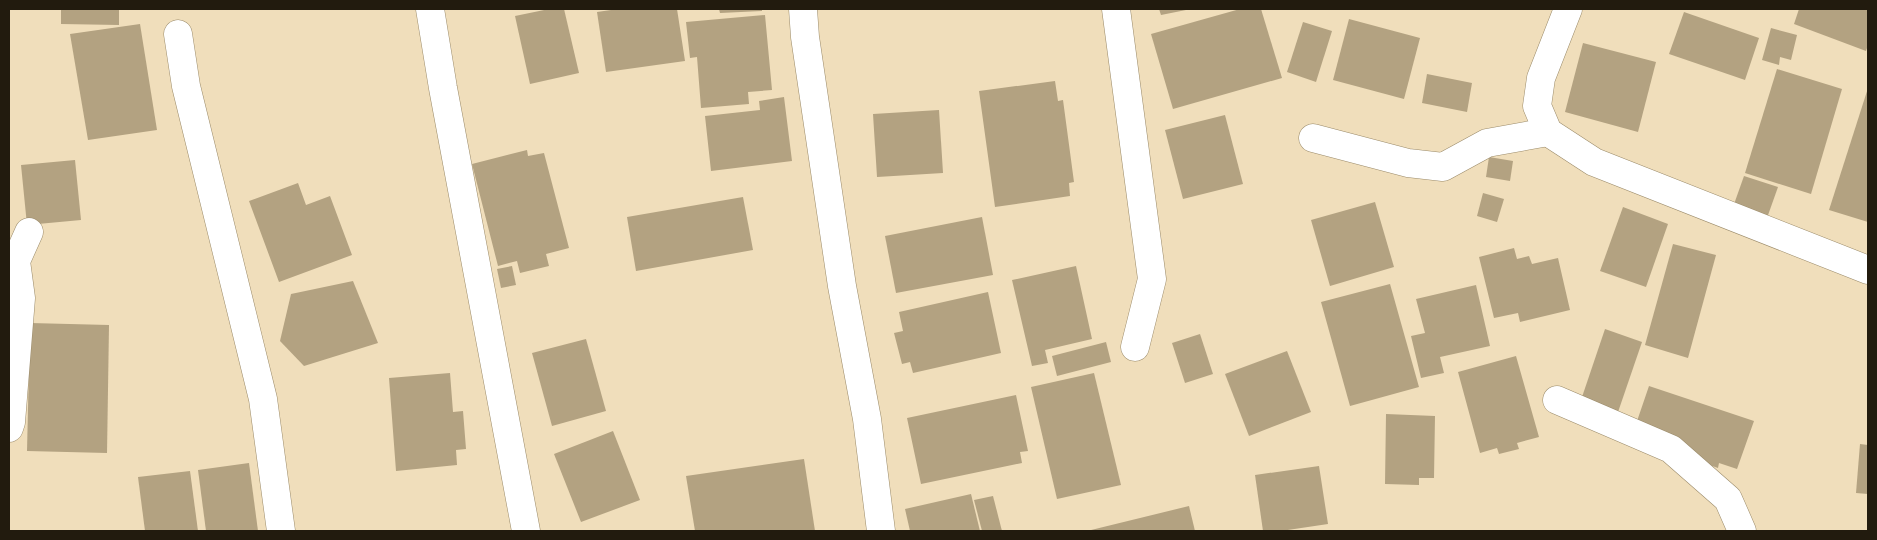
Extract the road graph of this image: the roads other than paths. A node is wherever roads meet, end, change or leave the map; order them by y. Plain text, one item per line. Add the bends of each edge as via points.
1 (430, 9) edge
2 (803, 9) edge
3 (1116, 9) edge
4 (1568, 9) edge
5 (178, 34) dead end
6 (1548, 132) junction
7 (1313, 138) dead end
8 (29, 232) dead end
9 (12, 261) edge
10 (1868, 270) edge
11 (1135, 347) dead end
12 (1558, 400) dead end
13 (9, 428) edge
14 (281, 531) edge
15 (526, 531) edge
16 (881, 531) edge
17 (1742, 531) edge

1 - 15 street
2 - 16 street via 842,286 867,419
3 - 11 street via 1152,279
4 - 6 street via 1541,78 1537,106
5 - 14 street via 186,86 262,399
6 - 7 street via 1488,143 1443,167 1408,163
6 - 10 street via 1594,162
8 - 9 street
9 - 13 street via 21,298
12 - 17 street via 1671,449 1728,498

